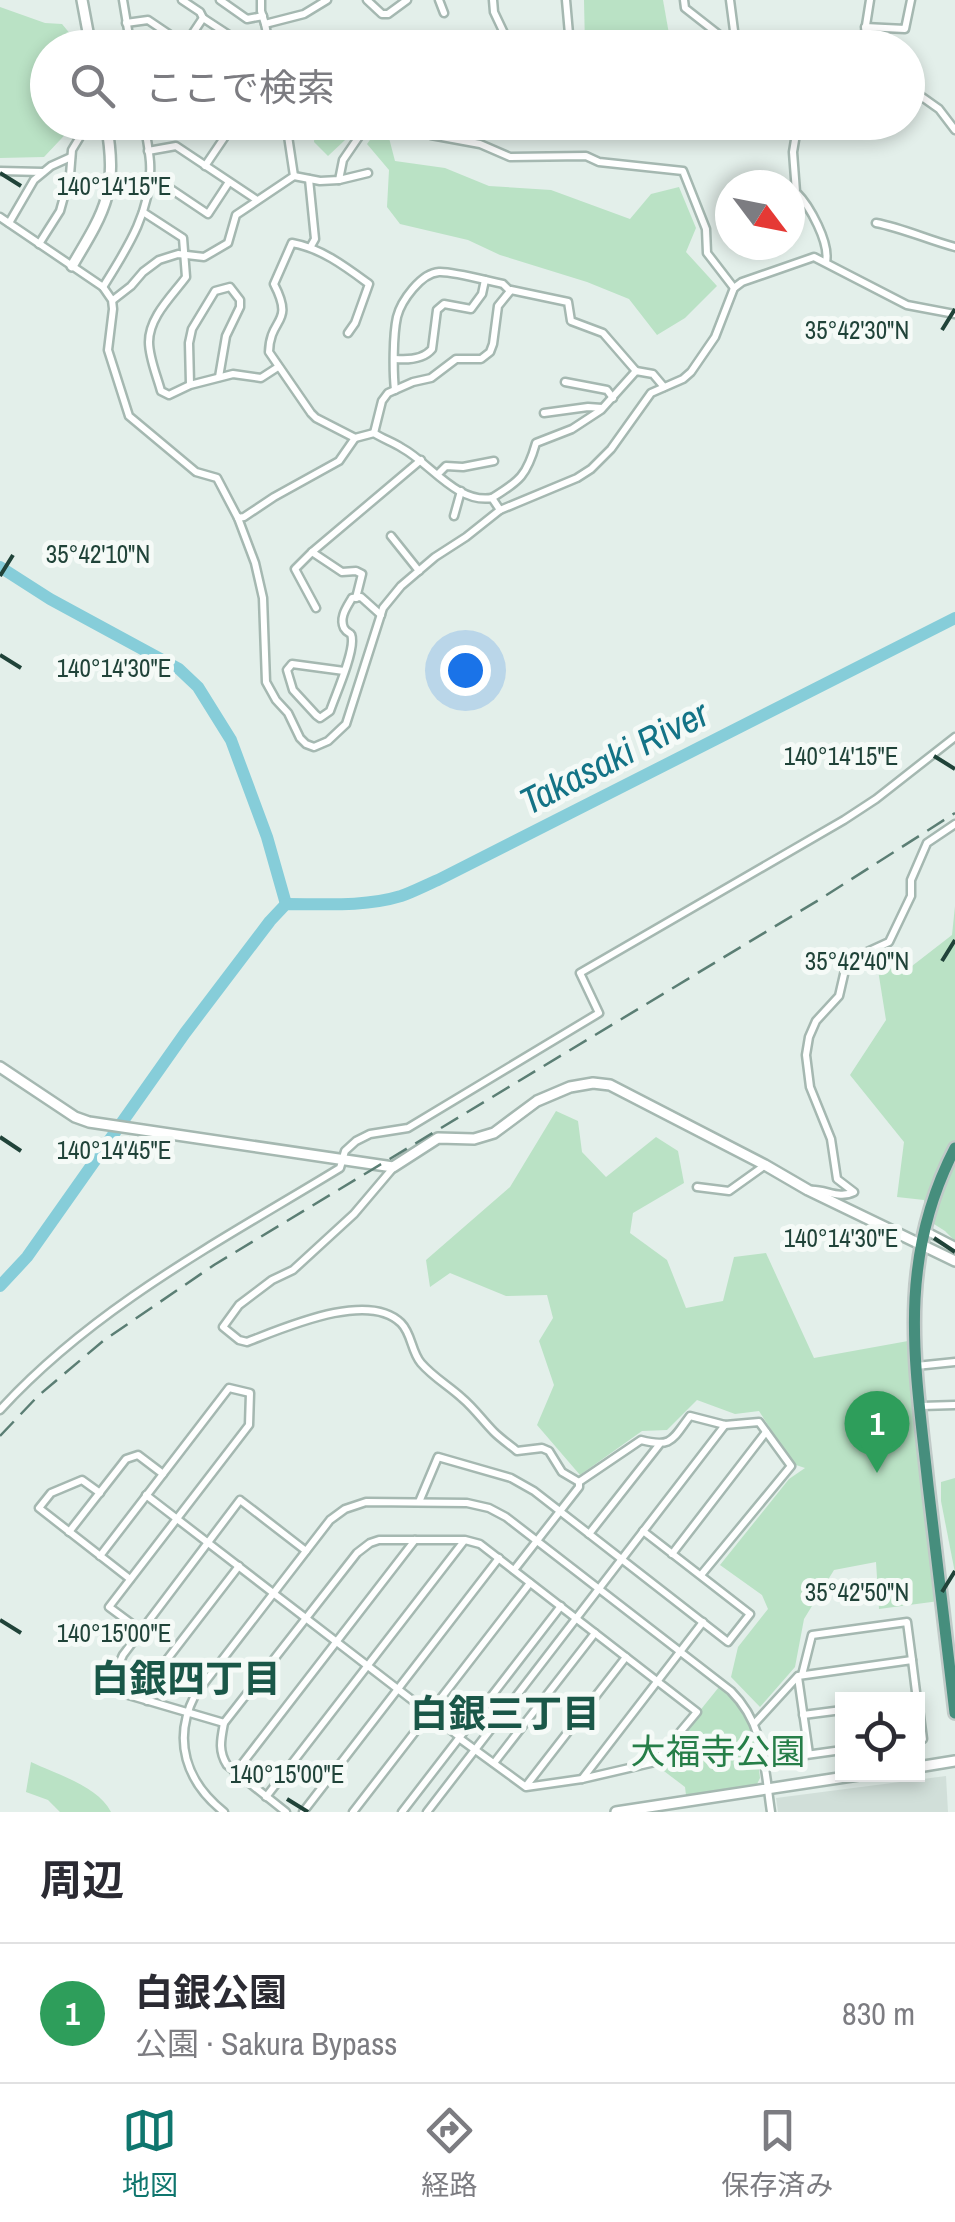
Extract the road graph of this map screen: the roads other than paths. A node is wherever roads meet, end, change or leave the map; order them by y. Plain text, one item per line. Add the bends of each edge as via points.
1 (82, 0) edge
2 (122, 0) edge
3 (182, 0) edge
4 (220, 0) edge
5 (261, 0) edge
6 (327, 0) edge
7 (367, 0) edge
8 (408, 0) edge
9 (440, 0) edge
10 (492, 0) edge
11 (566, 0) edge
12 (684, 0) edge
13 (730, 0) edge
14 (870, 0) edge
15 (912, 0) edge
16 (444, 13) dead end
17 (203, 18) junction
18 (264, 20) junction
19 (126, 23) junction
20 (865, 27) junction
21 (88, 30) edge
22 (127, 30) edge
23 (162, 30) edge
24 (195, 30) edge
25 (221, 30) edge
26 (266, 30) edge
27 (502, 30) edge
28 (569, 30) edge
29 (715, 30) edge
30 (734, 30) edge
31 (865, 30) edge
32 (925, 101) edge
33 (955, 130) edge
34 (78, 140) edge
35 (109, 140) edge
36 (146, 140) edge
37 (223, 140) edge
38 (289, 140) edge
39 (357, 140) edge
40 (458, 140) edge
41 (795, 140) edge
42 (148, 151) junction
43 (72, 156) junction
44 (205, 166) junction
45 (0, 171) edge
46 (44, 172) junction
47 (368, 174) dead end
48 (150, 175) junction
49 (294, 176) junction
50 (309, 178) junction
51 (340, 180) junction
52 (229, 182) junction
53 (258, 200) junction
54 (143, 212) junction
55 (0, 217) edge
56 (9, 223) junction
57 (876, 223) dead end
58 (40, 244) junction
59 (310, 246) junction
60 (955, 247) edge
61 (184, 255) junction
62 (826, 262) junction
63 (72, 266) junction
64 (485, 280) junction
65 (103, 287) junction
66 (734, 288) junction
67 (510, 290) junction
68 (112, 300) junction
69 (955, 314) edge
70 (348, 333) dead end
71 (394, 359) junction
72 (278, 367) junction
73 (636, 371) junction
74 (219, 377) junction
75 (565, 382) dead end
76 (190, 385) junction
77 (664, 387) junction
78 (395, 390) junction
79 (613, 398) junction
80 (603, 408) junction
81 (544, 412) dead end
82 (374, 433) junction
83 (355, 438) junction
84 (421, 460) junction
85 (494, 461) dead end
86 (438, 474) junction
87 (461, 491) junction
88 (492, 498) junction
89 (500, 510) junction
90 (454, 516) dead end
91 (238, 518) junction
92 (390, 536) dead end
93 (312, 552) junction
94 (419, 570) junction
95 (356, 598) junction
96 (316, 608) dead end
97 (382, 615) junction
98 (344, 671) junction
99 (955, 737) edge
100 (955, 824) edge
101 (0, 1066) edge
102 (955, 1148) edge
103 (344, 1160) junction
104 (766, 1165) junction
105 (394, 1167) junction
106 (697, 1187) dead end
107 (808, 1190) junction
108 (923, 1229) junction
109 (920, 1246) junction
110 (955, 1246) edge
111 (955, 1262) edge
112 (955, 1362) edge
113 (915, 1366) junction
114 (955, 1405) edge
115 (920, 1406) junction
116 (0, 1410) edge
117 (725, 1425) junction
118 (766, 1432) junction
119 (659, 1444) junction
120 (163, 1474) junction
121 (580, 1482) junction
122 (100, 1493) junction
123 (146, 1495) junction
124 (419, 1502) junction
125 (560, 1512) junction
126 (177, 1519) junction
127 (643, 1531) junction
128 (70, 1532) junction
129 (590, 1534) junction
130 (416, 1539) junction
131 (465, 1540) junction
132 (537, 1541) junction
133 (208, 1542) junction
134 (306, 1551) junction
135 (672, 1554) junction
136 (100, 1556) junction
137 (499, 1558) junction
138 (621, 1559) junction
139 (239, 1566) junction
140 (514, 1570) junction
141 (701, 1576) junction
142 (130, 1579) junction
143 (530, 1582) junction
144 (599, 1589) junction
145 (273, 1593) junction
146 (561, 1606) junction
147 (949, 1614) edge
148 (306, 1618) junction
149 (576, 1618) junction
150 (702, 1622) junction
151 (140, 1630) junction
152 (595, 1633) junction
153 (336, 1642) junction
154 (680, 1652) junction
155 (626, 1657) junction
156 (912, 1660) junction
157 (368, 1666) junction
158 (800, 1675) junction
159 (657, 1681) junction
160 (398, 1690) junction
161 (916, 1692) edge
162 (147, 1701) junction
163 (835, 1711) edge
164 (188, 1713) junction
165 (955, 1713) edge
166 (429, 1714) junction
167 (803, 1715) junction
168 (224, 1723) junction
169 (755, 1723) junction
170 (459, 1738) junction
171 (474, 1750) junction
172 (835, 1751) edge
173 (808, 1754) junction
174 (763, 1761) junction
175 (955, 1761) edge
176 (494, 1763) junction
177 (925, 1765) edge
178 (235, 1773) junction
179 (582, 1779) junction
180 (835, 1779) edge
181 (526, 1787) junction
182 (767, 1789) junction
183 (266, 1797) junction
184 (224, 1812) edge
185 (285, 1812) edge
186 (303, 1812) edge
187 (353, 1812) edge
188 (402, 1812) edge
189 (427, 1812) edge
190 (616, 1812) edge
191 (771, 1812) edge

1 - 21 street
2 - 19 street
3 - 17 street
4 - 18 street via 247,19
5 - 18 street
6 - 18 street via 304,14
7 - 8 street via 388,14
9 - 16 street
10 - 27 street
11 - 28 street
12 - 29 street via 685,8
13 - 30 street
14 - 20 street
15 - 20 street via 905,29
17 - 24 street
17 - 25 street
18 - 26 street
19 - 22 street
19 - 23 street via 148,20
20 - 31 street
32 - 33 street
34 - 43 street
35 - 63 street via 106,203
36 - 42 street
37 - 44 street
38 - 49 street
39 - 51 street
40 - 66 street via 510,157 586,156 683,171 706,229 707,253
41 - 62 street via 796,192 807,203
42 - 44 street via 176,146
42 - 48 street
43 - 46 street
43 - 58 street via 60,211
44 - 52 street
45 - 46 street
46 - 56 street
47 - 51 street
48 - 52 street via 208,214
48 - 54 street
49 - 50 street
49 - 53 street
50 - 51 street
50 - 59 street
52 - 53 street
53 - 61 street via 236,214 228,243 204,257
54 - 61 street via 183,238
54 - 65 street
55 - 56 street
56 - 58 street
57 - 60 street
58 - 63 street
59 - 70 street via 369,284
59 - 72 street via 292,243 274,284 284,306 269,344
61 - 68 street via 160,260
61 - 76 street via 186,277 156,317 148,344 163,394
62 - 66 street via 805,258
62 - 69 street via 907,304
63 - 65 street
64 - 67 street
64 - 71 street via 471,309 440,306 429,353
64 - 71 street via 437,271 422,280 398,316
65 - 68 street
66 - 77 street via 706,352 691,372
67 - 73 street via 568,302 571,321 603,332
67 - 78 street via 498,306 486,356 456,359 431,378
68 - 91 street via 108,350 129,416 196,472 218,478
71 - 78 street
72 - 74 street via 261,378
72 - 83 street via 316,418
73 - 77 street via 652,374
73 - 79 street
74 - 76 street
74 - 76 street via 226,336 240,308 230,287 215,291 192,329
75 - 79 street via 607,390
77 - 89 street via 651,393 591,469
78 - 82 street via 384,397
79 - 80 street
80 - 81 street
80 - 88 street via 536,443 521,479
82 - 83 street
82 - 84 street
83 - 91 street via 339,460
84 - 86 street
84 - 93 street
85 - 86 street via 446,466
86 - 87 street
87 - 88 street
87 - 90 street
88 - 89 street
89 - 94 street
91 - 97 street via 263,598 266,682 306,744 328,741 346,724
92 - 94 street
93 - 95 street via 342,572 362,574
93 - 96 street via 295,569
94 - 97 street
95 - 97 street
95 - 98 street via 342,617 352,642
98 - 98 street via 330,711 320,718 294,690 287,670 292,664
99 - 103 street via 844,820 580,973 599,1013 408,1128 356,1141
100 - 107 street via 926,843 889,942 852,959 839,996 808,1037 810,1087 831,1139 837,1179 854,1192
101 - 103 street via 89,1122
102 - 108 highway
103 - 105 street
103 - 116 street via 115,1308
104 - 105 street via 610,1085 593,1083 537,1100 494,1132 438,1138
104 - 106 street via 729,1191
104 - 107 street
105 - 121 street via 354,1214 293,1270 239,1305 223,1326 247,1342 343,1310 386,1314 408,1332 419,1361 494,1432 518,1451 549,1451 562,1472
107 - 109 street
108 - 109 highway
108 - 110 street
109 - 111 street
109 - 113 highway
112 - 113 street
113 - 115 highway
114 - 115 street
115 - 147 highway
117 - 118 street via 759,1422
117 - 119 street via 690,1416 670,1441
117 - 127 street
118 - 135 street
118 - 141 street via 791,1466
119 - 121 street via 640,1440
119 - 129 street
120 - 122 street via 138,1455 126,1459
120 - 123 street
120 - 126 street via 229,1388 250,1393 250,1425
121 - 125 street
122 - 128 street
122 - 128 street via 82,1480 51,1493 39,1508
123 - 126 street
123 - 136 street
124 - 125 street via 438,1457 511,1478
124 - 132 street via 488,1508
124 - 134 street via 345,1509
125 - 129 street
125 - 132 street
126 - 133 street
126 - 142 street
127 - 135 street
127 - 138 street
128 - 136 street
129 - 138 street
130 - 131 street
130 - 148 street via 378,1540 362,1548
130 - 153 street
131 - 137 street
131 - 157 street
132 - 140 street
132 - 144 street
133 - 134 street via 240,1500
133 - 139 street
133 - 151 street
134 - 145 street
135 - 141 street
136 - 142 street
137 - 140 street
137 - 160 street
138 - 144 street
138 - 150 street
139 - 145 street
139 - 162 street via 162,1666
140 - 143 street
141 - 150 street via 750,1614 728,1642
142 - 151 street via 109,1606
143 - 146 street
143 - 166 street
144 - 149 street
144 - 154 street
145 - 148 street
145 - 164 street
146 - 149 street
146 - 170 street
147 - 165 highway
148 - 153 street
148 - 168 street
149 - 152 street
149 - 171 street
150 - 154 street
151 - 162 street via 108,1690
152 - 155 street
152 - 176 street
153 - 157 street
153 - 178 street
154 - 159 street
154 - 169 street via 731,1691
155 - 159 street
155 - 181 street
156 - 158 street
156 - 158 street via 907,1622 831,1632 812,1635
156 - 161 street
157 - 160 street
157 - 183 street
158 - 167 street
158 - 169 street
159 - 179 street
159 - 179 street via 697,1712 655,1762
160 - 166 street
160 - 186 street
162 - 164 street
163 - 167 street
164 - 168 street
164 - 184 street via 184,1743 190,1772
166 - 170 street
166 - 187 street
167 - 173 street
168 - 178 street via 222,1757
169 - 174 street
170 - 171 street
170 - 188 street
171 - 176 street
171 - 189 street
172 - 173 street
173 - 174 street
174 - 182 street
175 - 177 street
176 - 181 street
178 - 183 street
179 - 181 street
180 - 182 street
182 - 190 street
182 - 191 street
183 - 185 street

